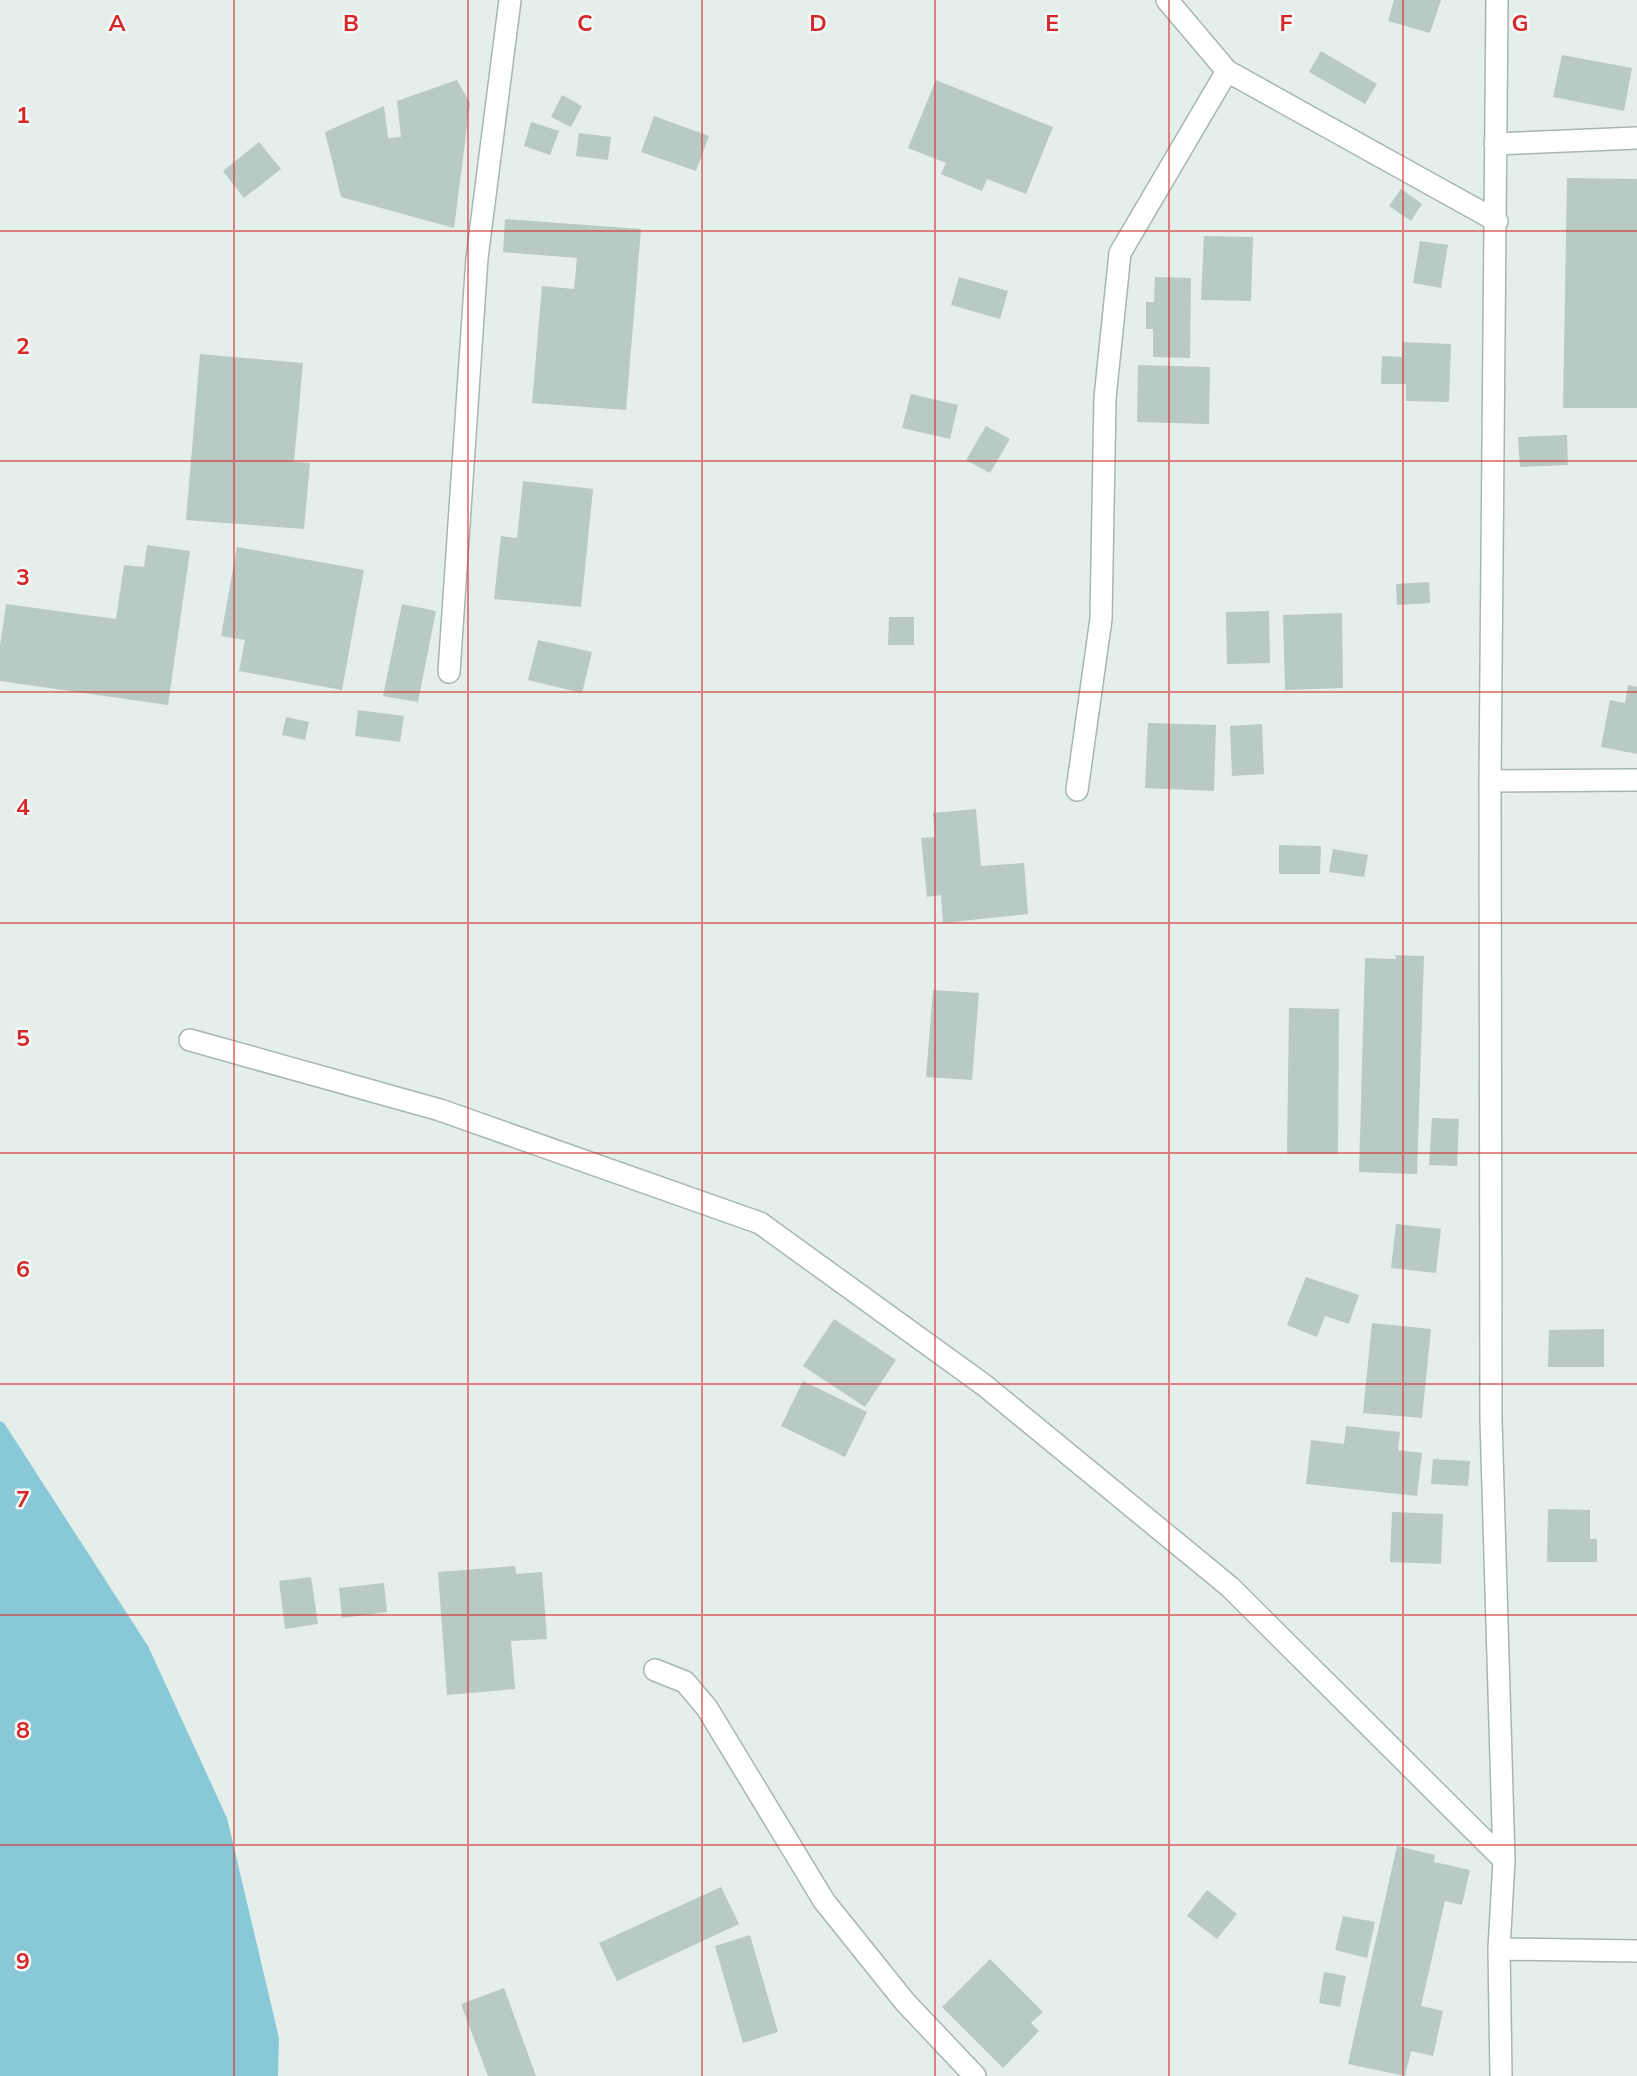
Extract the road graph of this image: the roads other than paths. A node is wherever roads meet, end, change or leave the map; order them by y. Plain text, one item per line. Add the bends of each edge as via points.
1 (510, 0) edge
2 (1167, 0) edge
3 (1497, 0) edge
4 (1227, 71) junction
5 (1637, 138) edge
6 (1495, 144) junction
7 (1497, 221) junction
8 (449, 672) dead end
9 (1637, 780) edge
10 (1490, 781) junction
11 (1077, 790) dead end
12 (190, 1040) dead end
13 (655, 1670) dead end
14 (1504, 1860) junction
15 (1499, 1950) junction
16 (1637, 1951) edge
17 (975, 2076) edge
18 (1501, 2076) edge

1 - 8 street via 477,258
2 - 4 street
3 - 6 street
4 - 7 street
4 - 11 street via 1120,253 1105,398 1101,619
5 - 6 street
6 - 7 street
7 - 10 street
9 - 10 street
10 - 14 street via 1491,1419
12 - 14 street via 440,1110 760,1223 984,1385 1230,1587
13 - 17 street via 685,1682 707,1708 824,1901 905,2002
14 - 15 street
15 - 16 street
15 - 18 street

